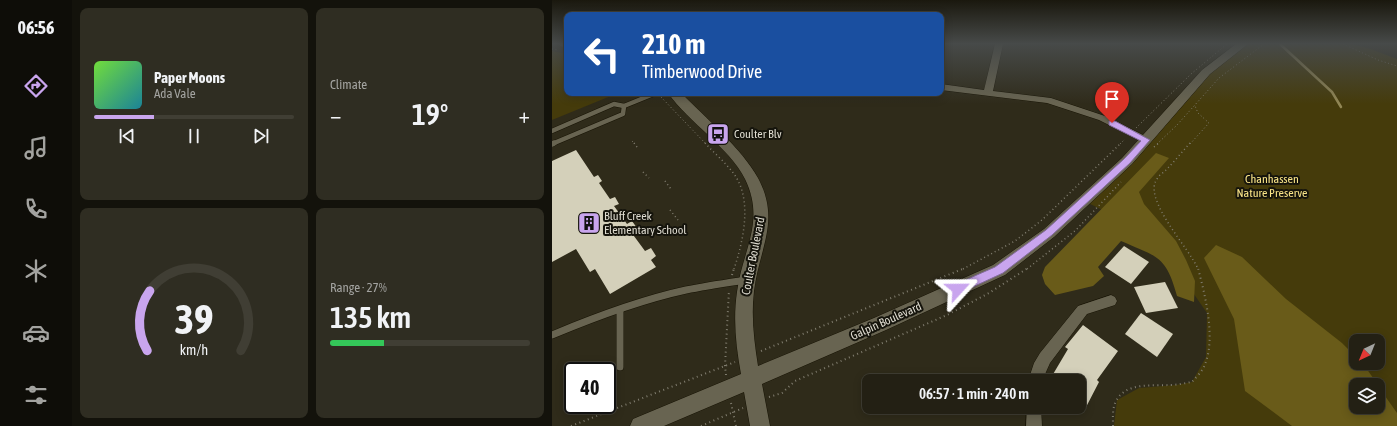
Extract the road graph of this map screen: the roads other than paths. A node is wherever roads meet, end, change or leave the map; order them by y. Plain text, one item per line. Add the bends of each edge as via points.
1 (994, 64) edge
2 (1215, 64) edge
3 (944, 86) edge
4 (988, 92) junction
5 (649, 96) edge
6 (677, 96) edge
7 (624, 106) junction
8 (552, 130) edge
9 (1146, 140) junction
10 (552, 144) edge
11 (747, 280) junction
12 (1111, 301) dead end
13 (620, 310) junction
14 (552, 334) edge
15 (620, 367) dead end
16 (1037, 374) edge
17 (752, 380) junction
18 (1034, 414) edge
19 (640, 426) edge
20 (760, 426) edge
21 (1034, 426) edge

1 - 4 street
2 - 9 street, Galpin Boulevard
3 - 4 street
4 - 9 street via 1048,100 1102,118
5 - 7 lane
6 - 11 street, Coulter Boulevard via 740,160 755,184 761,208 761,222
7 - 8 lane via 614,104
7 - 10 lane via 622,114
9 - 17 street, Galpin Boulevard via 1127,161 1049,233 999,270
11 - 13 lane via 686,290
11 - 17 street, Coulter Boulevard via 744,325
12 - 16 street via 1083,310 1045,358
13 - 14 lane
13 - 15 lane
17 - 19 street, Galpin Boulevard
17 - 20 street, Coulter Boulevard
18 - 21 street

